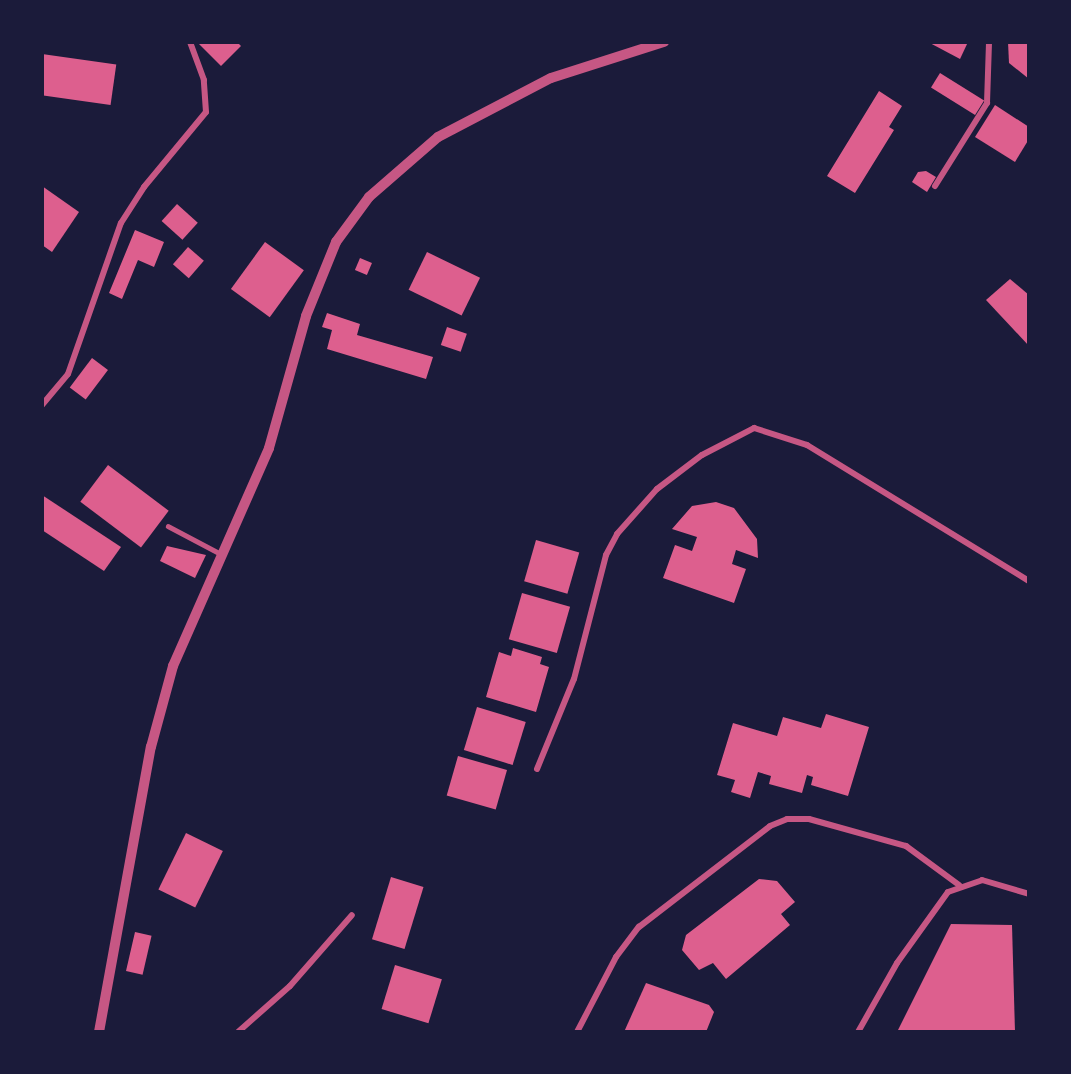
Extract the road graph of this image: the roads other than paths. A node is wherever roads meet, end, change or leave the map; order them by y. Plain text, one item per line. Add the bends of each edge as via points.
1 (190, 42) edge
2 (664, 42) edge
3 (989, 42) edge
4 (935, 186) dead end
5 (42, 405) edge
6 (168, 526) dead end
7 (221, 554) junction
8 (1029, 581) edge
9 (537, 769) dead end
10 (959, 885) junction
11 (1029, 894) edge
12 (352, 915) dead end
13 (99, 1032) edge
14 (238, 1032) edge
15 (577, 1032) edge
16 (858, 1032) edge

1 - 5 street via 204,80 206,112 144,187 121,223 68,375
2 - 7 street via 551,78 474,117 438,137 369,197 336,242 306,316 269,448
3 - 4 street via 987,103
6 - 7 lane
7 - 13 street via 173,666 154,737
8 - 9 street via 807,445 754,428 702,455 657,489 617,534 606,555 574,678
10 - 11 street via 982,880
10 - 15 street via 906,846 809,819 778,822 639,927 620,950
10 - 16 street via 937,904
12 - 14 street via 290,986

